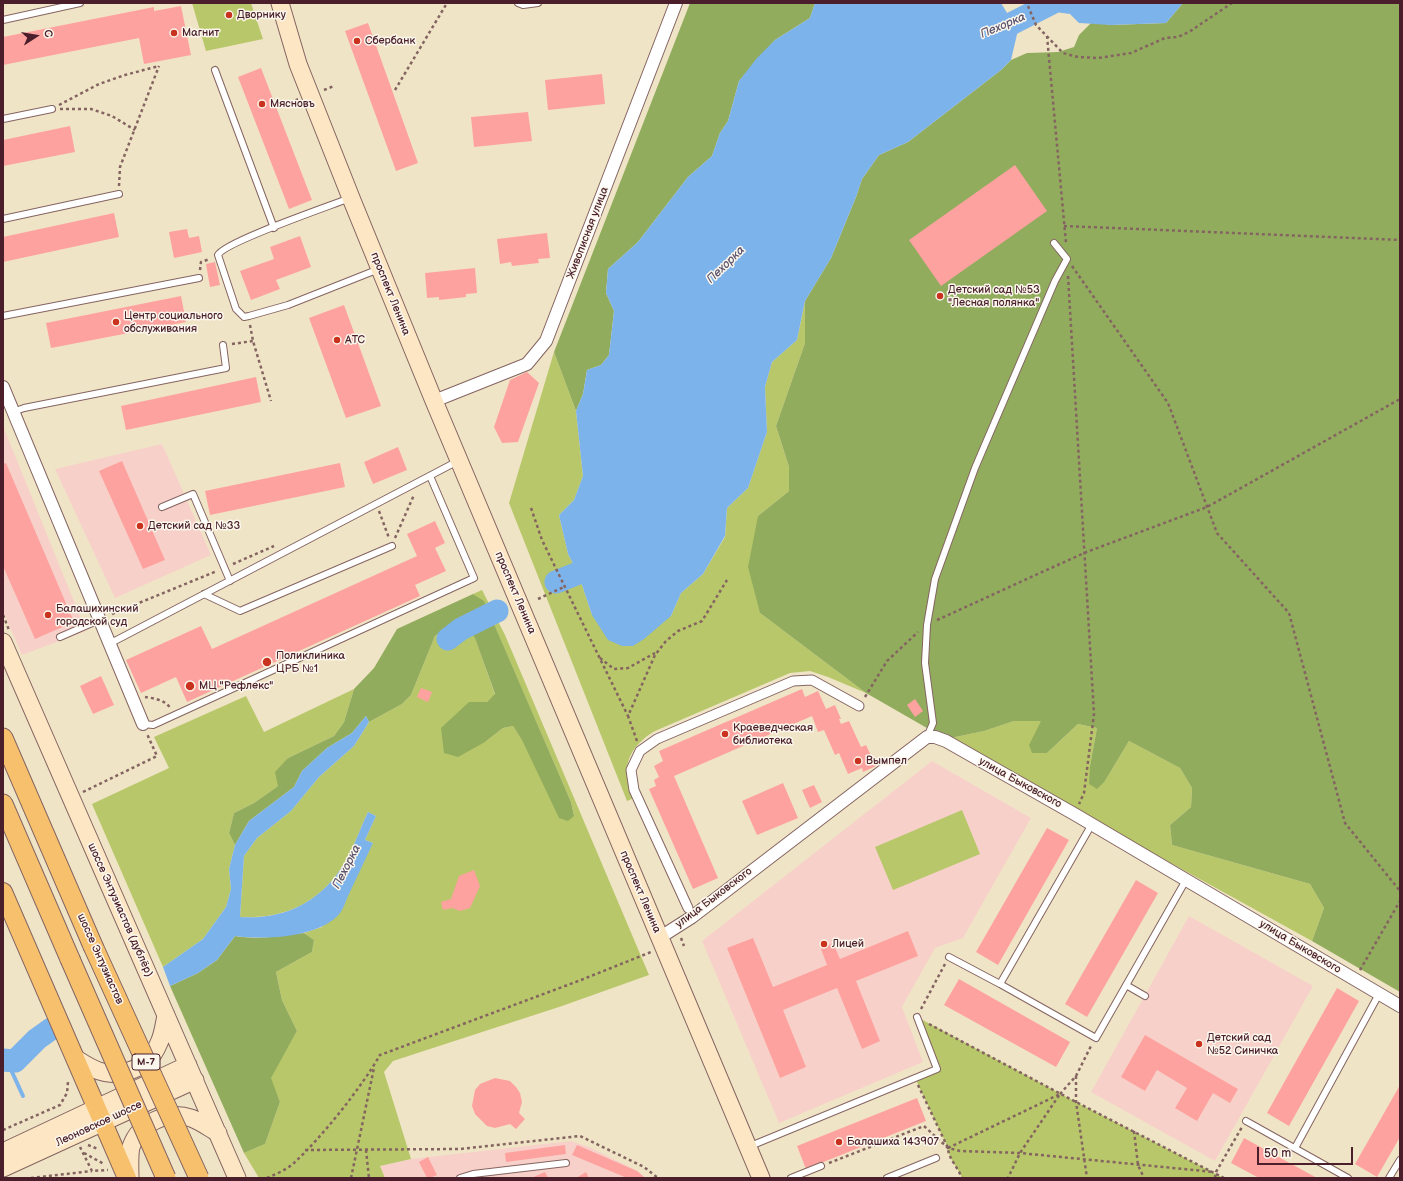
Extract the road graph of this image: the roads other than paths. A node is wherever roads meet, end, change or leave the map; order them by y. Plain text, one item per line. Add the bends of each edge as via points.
1 (80, 3) edge
2 (280, 3) edge
3 (518, 3) edge
4 (538, 3) edge
5 (676, 3) edge
6 (3, 20) edge
7 (215, 70) dead end
8 (52, 109) road end
9 (3, 119) edge
10 (119, 194) road end
11 (351, 198) junction
12 (3, 219) edge
13 (274, 228) junction
14 (1054, 243) dead end
15 (380, 269) junction
16 (198, 278) road end
17 (3, 316) edge
18 (223, 345) road end
19 (3, 387) edge
20 (434, 401) junction
21 (13, 412) junction
22 (459, 461) junction
23 (430, 476) junction
24 (162, 507) dead end
25 (392, 546) road end
26 (230, 581) junction
27 (204, 594) junction
28 (99, 620) junction
29 (60, 637) dead end
30 (3, 642) edge
31 (109, 644) junction
32 (859, 706) road end
33 (143, 724) joint
34 (927, 737) junction
35 (3, 738) edge
36 (3, 804) edge
37 (1092, 824) junction
38 (1186, 880) junction
39 (3, 892) edge
40 (688, 908) dead end
41 (659, 938) junction
42 (949, 956) road end
43 (1000, 984) junction
44 (1126, 985) junction
45 (1379, 994) junction
46 (1145, 996) dead end
47 (1400, 1006) edge
48 (166, 1015) junction
49 (917, 1017) road end
50 (75, 1058) junction
51 (192, 1072) junction
52 (100, 1115) junction
53 (1246, 1120) road end
54 (218, 1133) junction
55 (748, 1147) junction
56 (1295, 1148) junction
57 (3, 1152) edge
58 (936, 1158) dead end
59 (1400, 1160) edge
60 (566, 1163) dead end
61 (822, 1166) road end
62 (3, 1168) edge
63 (124, 1175) edge
64 (166, 1178) edge
65 (199, 1178) edge
66 (237, 1178) edge
67 (460, 1178) edge
68 (761, 1178) edge
69 (791, 1178) edge
70 (887, 1178) edge
71 (1348, 1178) edge
72 (1390, 1178) edge

1 - 6 lane
2 - 11 main road, проспект Ленина via 298,64
3 - 4 lane
5 - 20 street, Живописная улица via 546,341 527,364
7 - 13 lane
8 - 9 lane
10 - 12 lane
11 - 13 lane
11 - 15 main road, проспект Ленина
13 - 15 lane via 241,240 220,251 218,255 236,309 244,317 288,305
14 - 34 lane via 1067,259 1054,281 975,468 935,579 924,663 933,723
15 - 20 main road, проспект Ленина
16 - 17 lane
18 - 21 lane via 226,368
19 - 21 street
20 - 22 main road, проспект Ленина
21 - 28 street
22 - 23 lane
22 - 41 main road, проспект Ленина
23 - 26 lane
23 - 33 lane via 474,578 174,716 153,725
24 - 26 lane via 194,494
25 - 27 lane via 240,611
26 - 27 lane
27 - 31 lane
28 - 29 lane
28 - 31 street
30 - 48 main road, шоссе Энтузиастов (дублёр)
31 - 33 street
32 - 40 street via 812,680 793,681 656,739 640,751 631,770 634,790
34 - 37 street, улица Быковского via 941,739
34 - 41 street, улица Быковского via 692,916
35 - 65 highway, шоссе Энтузиастов / М-7, bridge via 93,946
36 - 64 highway, М-7, bridge
37 - 38 street, улица Быковского
37 - 43 lane
38 - 44 lane
38 - 45 street, улица Быковского
39 - 50 main road
41 - 55 main road, проспект Ленина
42 - 43 lane
43 - 44 lane via 1096,1038
44 - 46 lane
45 - 47 street, улица Быковского
45 - 56 lane
48 - 50 main road via 161,1038 154,1053 134,1069 117,1074 101,1072
48 - 51 main road, шоссе Энтузиастов (дублёр)
49 - 55 lane via 937,1069
50 - 52 main road
51 - 52 main road, Леоновское шоссе
51 - 54 main road, шоссе Энтузиастов (дублёр)
52 - 57 main road, Леоновское шоссе
52 - 62 main road, Леоновское шоссе
52 - 63 main road
53 - 56 lane
54 - 63 main road via 187,1117 158,1119 144,1128 134,1141
54 - 66 main road, шоссе Энтузиастов (дублёр)
55 - 68 main road, проспект Ленина
56 - 71 lane
58 - 70 lane
59 - 72 lane
60 - 67 lane via 473,1174
61 - 69 lane

